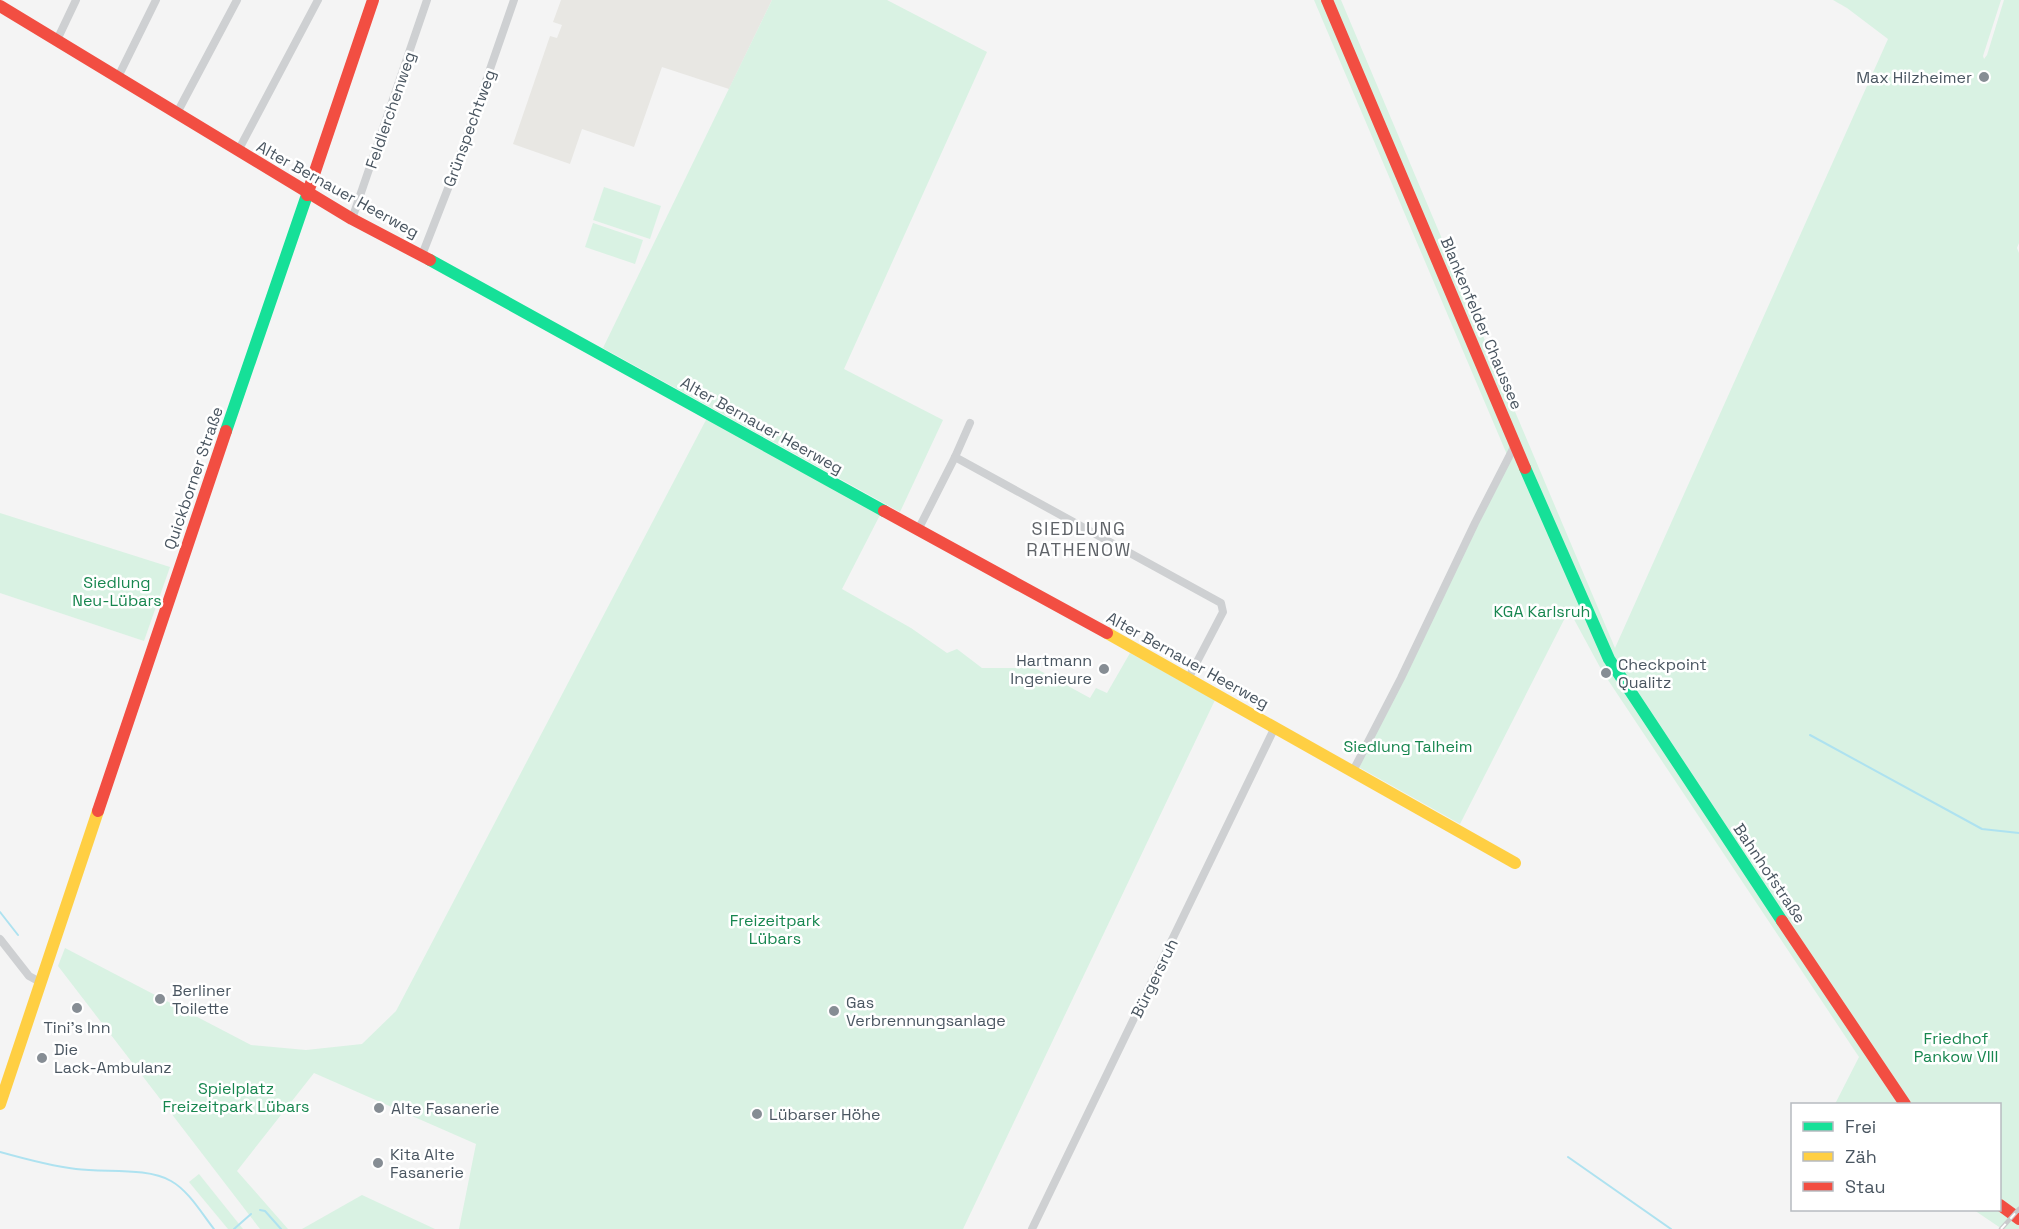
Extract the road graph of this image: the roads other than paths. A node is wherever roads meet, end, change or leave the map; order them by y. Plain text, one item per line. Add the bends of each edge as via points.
1 (76, 0) edge
2 (156, 0) edge
3 (237, 0) edge
4 (318, 0) edge
5 (373, 0) edge
6 (427, 0) edge
7 (514, 0) edge
8 (1327, 0) edge
9 (0, 6) edge
10 (57, 40) junction
11 (118, 77) junction
12 (177, 113) junction
13 (238, 151) junction
14 (307, 193) junction
15 (352, 219) junction
16 (422, 255) junction
17 (970, 423) dead end
18 (1515, 445) junction
19 (955, 458) junction
20 (918, 530) junction
21 (1609, 659) joint
22 (1188, 679) junction
23 (1275, 728) junction
24 (1353, 771) junction
25 (1515, 863) dead end
26 (0, 939) edge
27 (40, 982) junction
28 (1904, 1103) edge
29 (0, 1104) edge
30 (2001, 1205) edge
31 (2019, 1219) edge
32 (1032, 1229) edge

1 - 10 street
2 - 11 street
3 - 12 street
4 - 13 street
5 - 14 street, Quickborner Straße
6 - 15 street, Feldlerchenweg
7 - 16 street, Grünspechtweg
8 - 18 street, Blankenfelder Chaussee
9 - 10 street, Alter Bernauer Heerweg
10 - 11 street, Alter Bernauer Heerweg
11 - 12 street, Alter Bernauer Heerweg
12 - 13 street, Alter Bernauer Heerweg
13 - 14 street, Alter Bernauer Heerweg
14 - 15 street, Alter Bernauer Heerweg
14 - 27 street, Quickborner Straße
15 - 16 street, Alter Bernauer Heerweg
16 - 20 street, Alter Bernauer Heerweg
17 - 19 street
18 - 21 street, Blankenfelder Chaussee
18 - 24 street
19 - 20 street
19 - 22 street via 1221,603 1224,612
20 - 22 street, Alter Bernauer Heerweg
21 - 28 street, Bahnhofstraße
22 - 23 street, Alter Bernauer Heerweg
23 - 24 street, Alter Bernauer Heerweg
23 - 32 street, Bürgersruh
24 - 25 street, Alter Bernauer Heerweg
26 - 27 street via 29,976
27 - 29 street, Quickborner Straße
30 - 31 street

